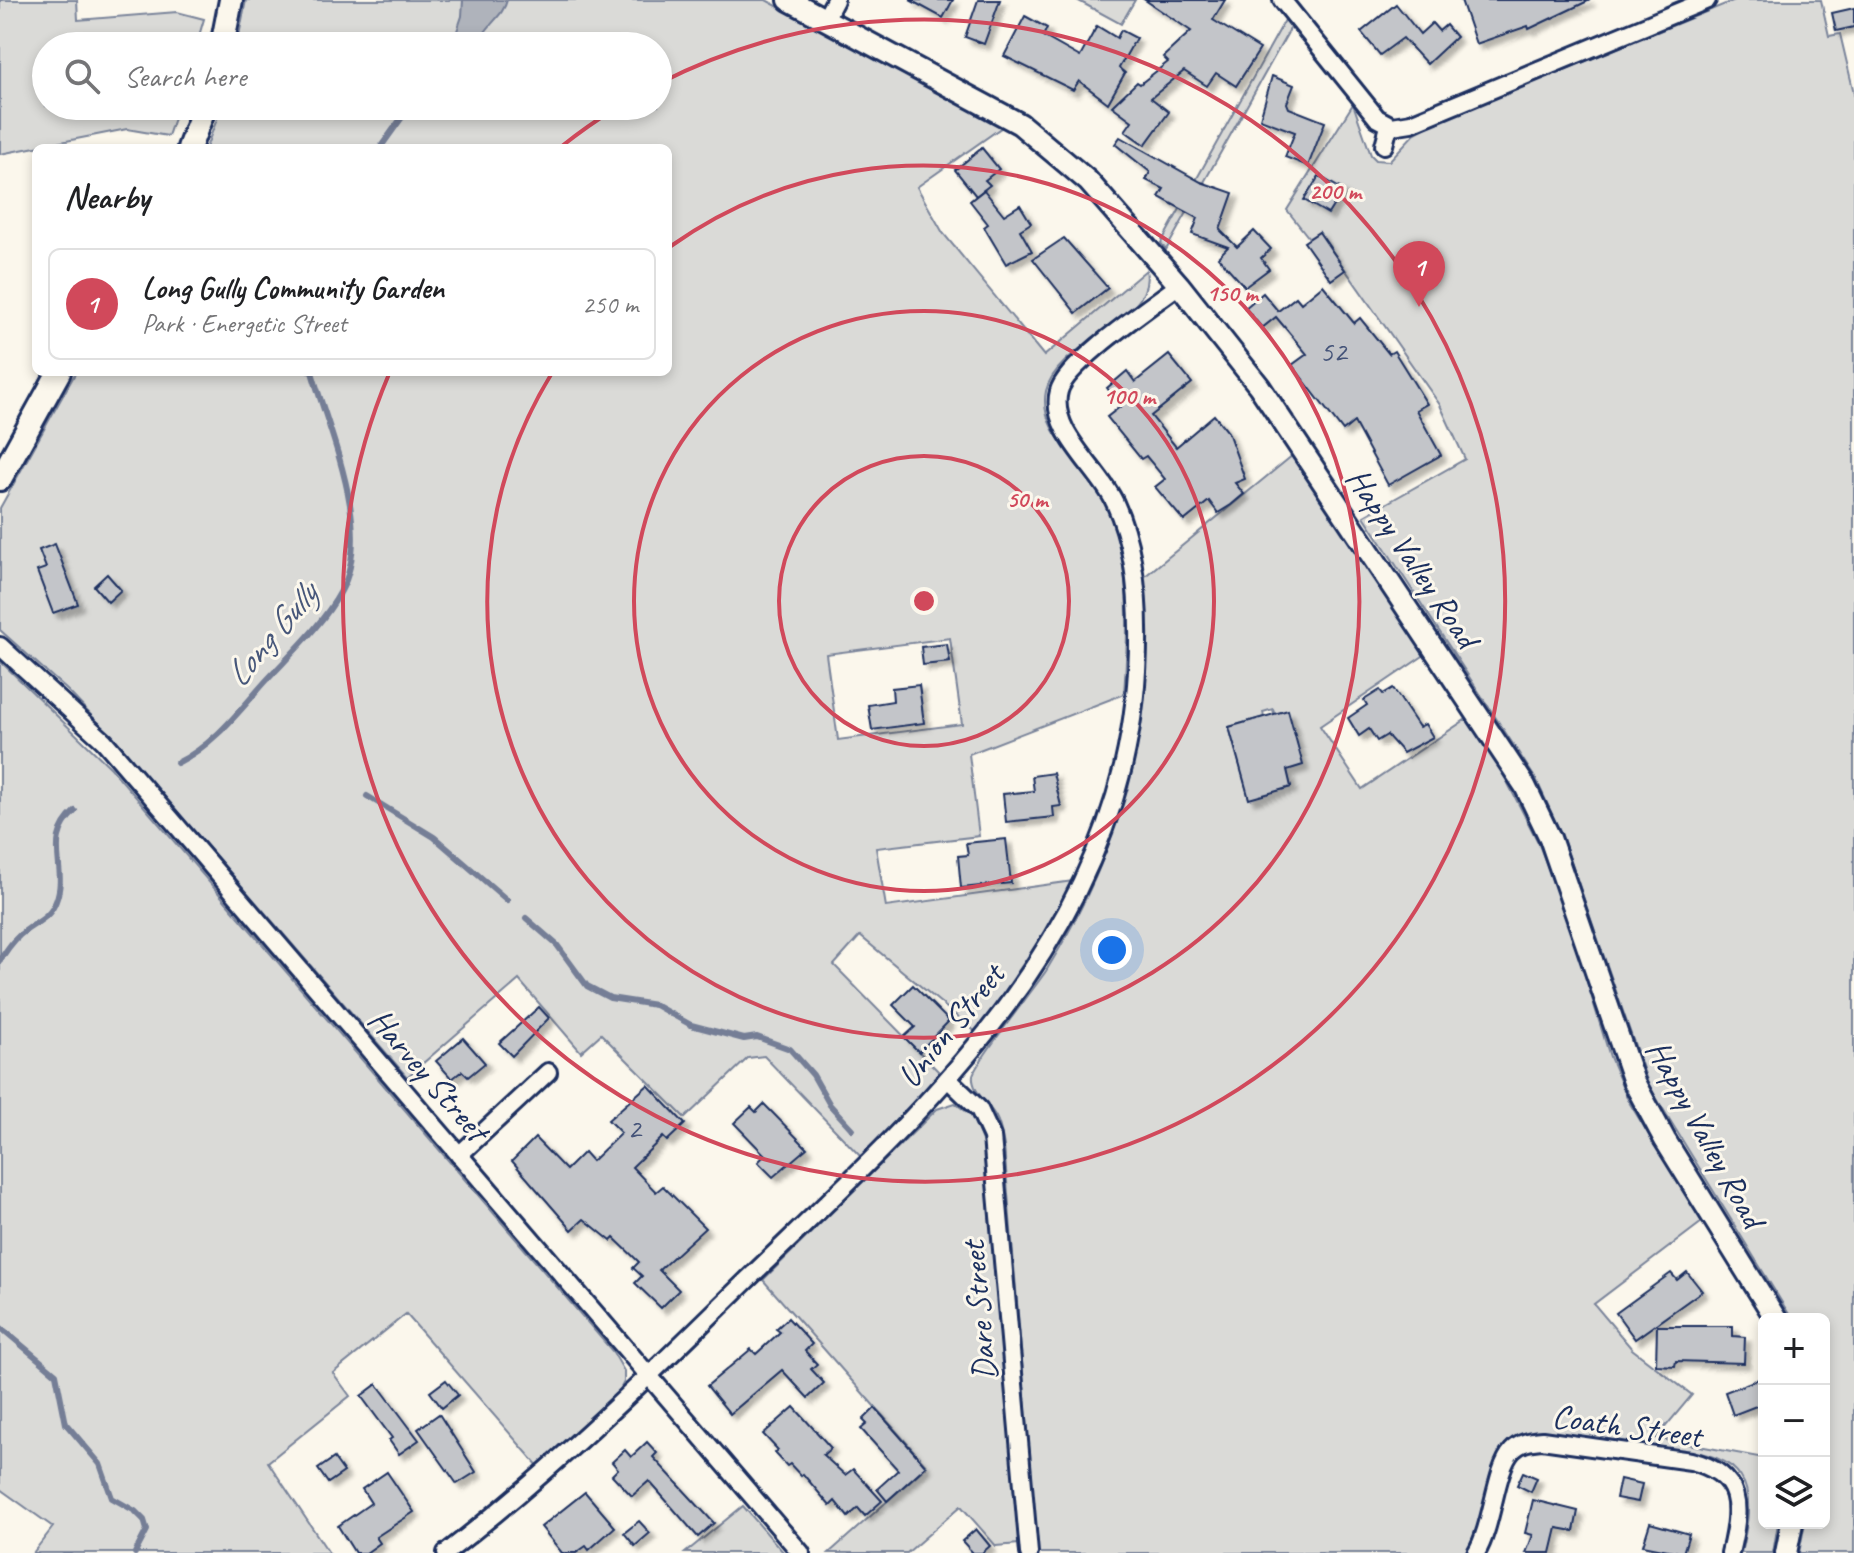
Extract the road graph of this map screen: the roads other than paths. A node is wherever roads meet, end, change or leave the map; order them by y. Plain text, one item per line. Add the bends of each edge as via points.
1 (231, 0) edge
2 (789, 0) edge
3 (835, 0) edge
4 (1283, 0) edge
5 (1703, 1) edge
6 (825, 19) junction
7 (225, 32) edge
8 (200, 120) edge
9 (1389, 126) junction
10 (191, 144) edge
11 (1384, 145) dead end
12 (1179, 285) junction
13 (57, 376) edge
14 (0, 479) edge
15 (0, 646) edge
16 (548, 1072) dead end
17 (949, 1080) junction
18 (459, 1155) junction
19 (1772, 1313) edge
20 (649, 1376) junction
21 (1791, 1529) edge
22 (446, 1553) edge
23 (801, 1553) edge
24 (1029, 1553) edge
25 (1476, 1553) edge
26 (1730, 1553) edge
27 (1786, 1553) edge

1 - 7 main road
2 - 6 street, Happy Valley Road
3 - 6 street
4 - 9 street via 1377,118
5 - 9 street via 1411,123
6 - 12 street, Happy Valley Road via 1042,139 1088,181
8 - 10 main road
9 - 11 street
12 - 17 street, Union Street via 1067,375 1059,391 1059,416 1105,483 1129,542 1137,649 1129,737 1109,814 1080,888 1017,993
12 - 19 street, Happy Valley Road via 1303,449 1516,771 1550,838 1634,1082
13 - 14 main road
15 - 18 street, Harvey Street via 104,741
16 - 18 street
17 - 20 street, Union Street
17 - 24 street, Dare Street via 984,1117 994,1151
18 - 20 street, Harvey Street
20 - 22 street, Union Street via 556,1465
20 - 23 street, Harvey Street
21 - 27 street
25 - 26 street, Coath Street via 1504,1466 1516,1447 1531,1441 1565,1441 1703,1464 1727,1479 1737,1504

